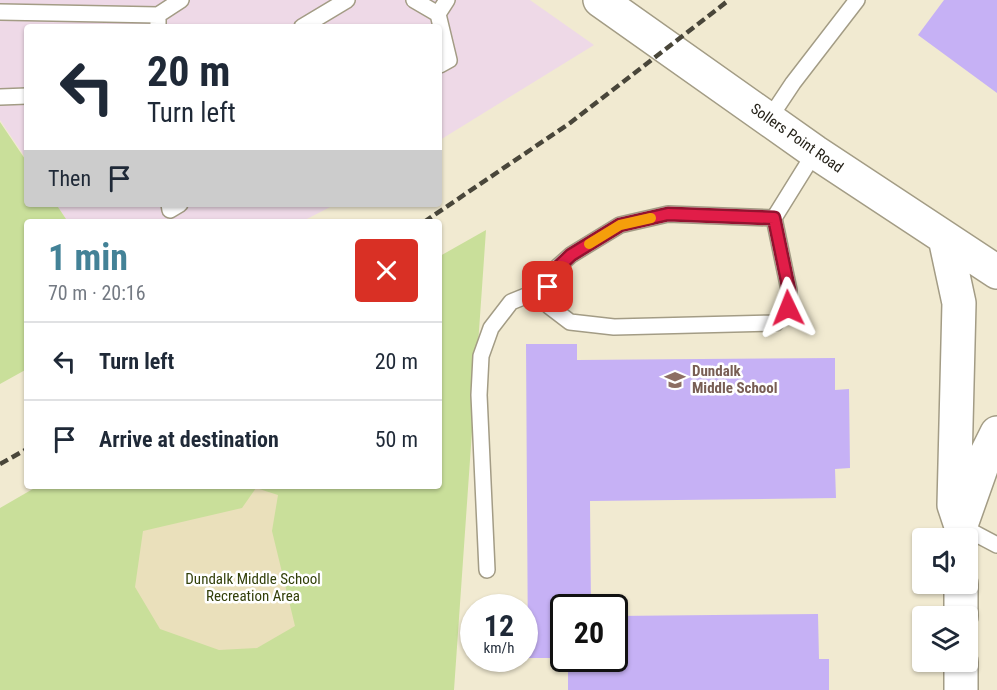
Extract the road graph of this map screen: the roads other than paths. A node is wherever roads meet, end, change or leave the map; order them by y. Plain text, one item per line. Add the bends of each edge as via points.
1 (181, 0) edge
2 (347, 0) edge
3 (414, 0) edge
4 (447, 0) edge
5 (600, 0) edge
6 (856, 0) edge
7 (0, 12) edge
8 (438, 14) junction
9 (158, 21) edge
10 (307, 24) edge
11 (440, 24) edge
12 (442, 31) edge
13 (442, 64) edge
14 (24, 96) edge
15 (0, 97) edge
16 (769, 119) junction
17 (815, 152) junction
18 (774, 218) junction
19 (945, 238) junction
20 (997, 272) edge
21 (548, 287) junction
22 (997, 432) edge
23 (960, 528) edge
24 (962, 528) edge
25 (978, 538) edge
26 (997, 545) edge
27 (488, 570) dead end
28 (961, 672) edge
29 (961, 690) edge

1 - 9 lane
2 - 10 lane
3 - 8 lane
4 - 8 lane
5 - 16 street, Sollers Point Road
6 - 16 lane
7 - 9 lane
8 - 11 lane
12 - 13 lane via 449,60
14 - 15 lane
16 - 17 street, Sollers Point Road
17 - 18 lane
17 - 19 street, Sollers Point Road
18 - 21 lane via 668,214 620,225 571,255 554,271
18 - 21 lane via 789,290 788,308 776,323 614,327 570,322 549,306
19 - 20 street, Sollers Point Road
19 - 23 street via 959,303 954,505
21 - 27 lane via 511,302 491,328 481,356 478,395
22 - 24 street
25 - 26 lane
28 - 29 street

